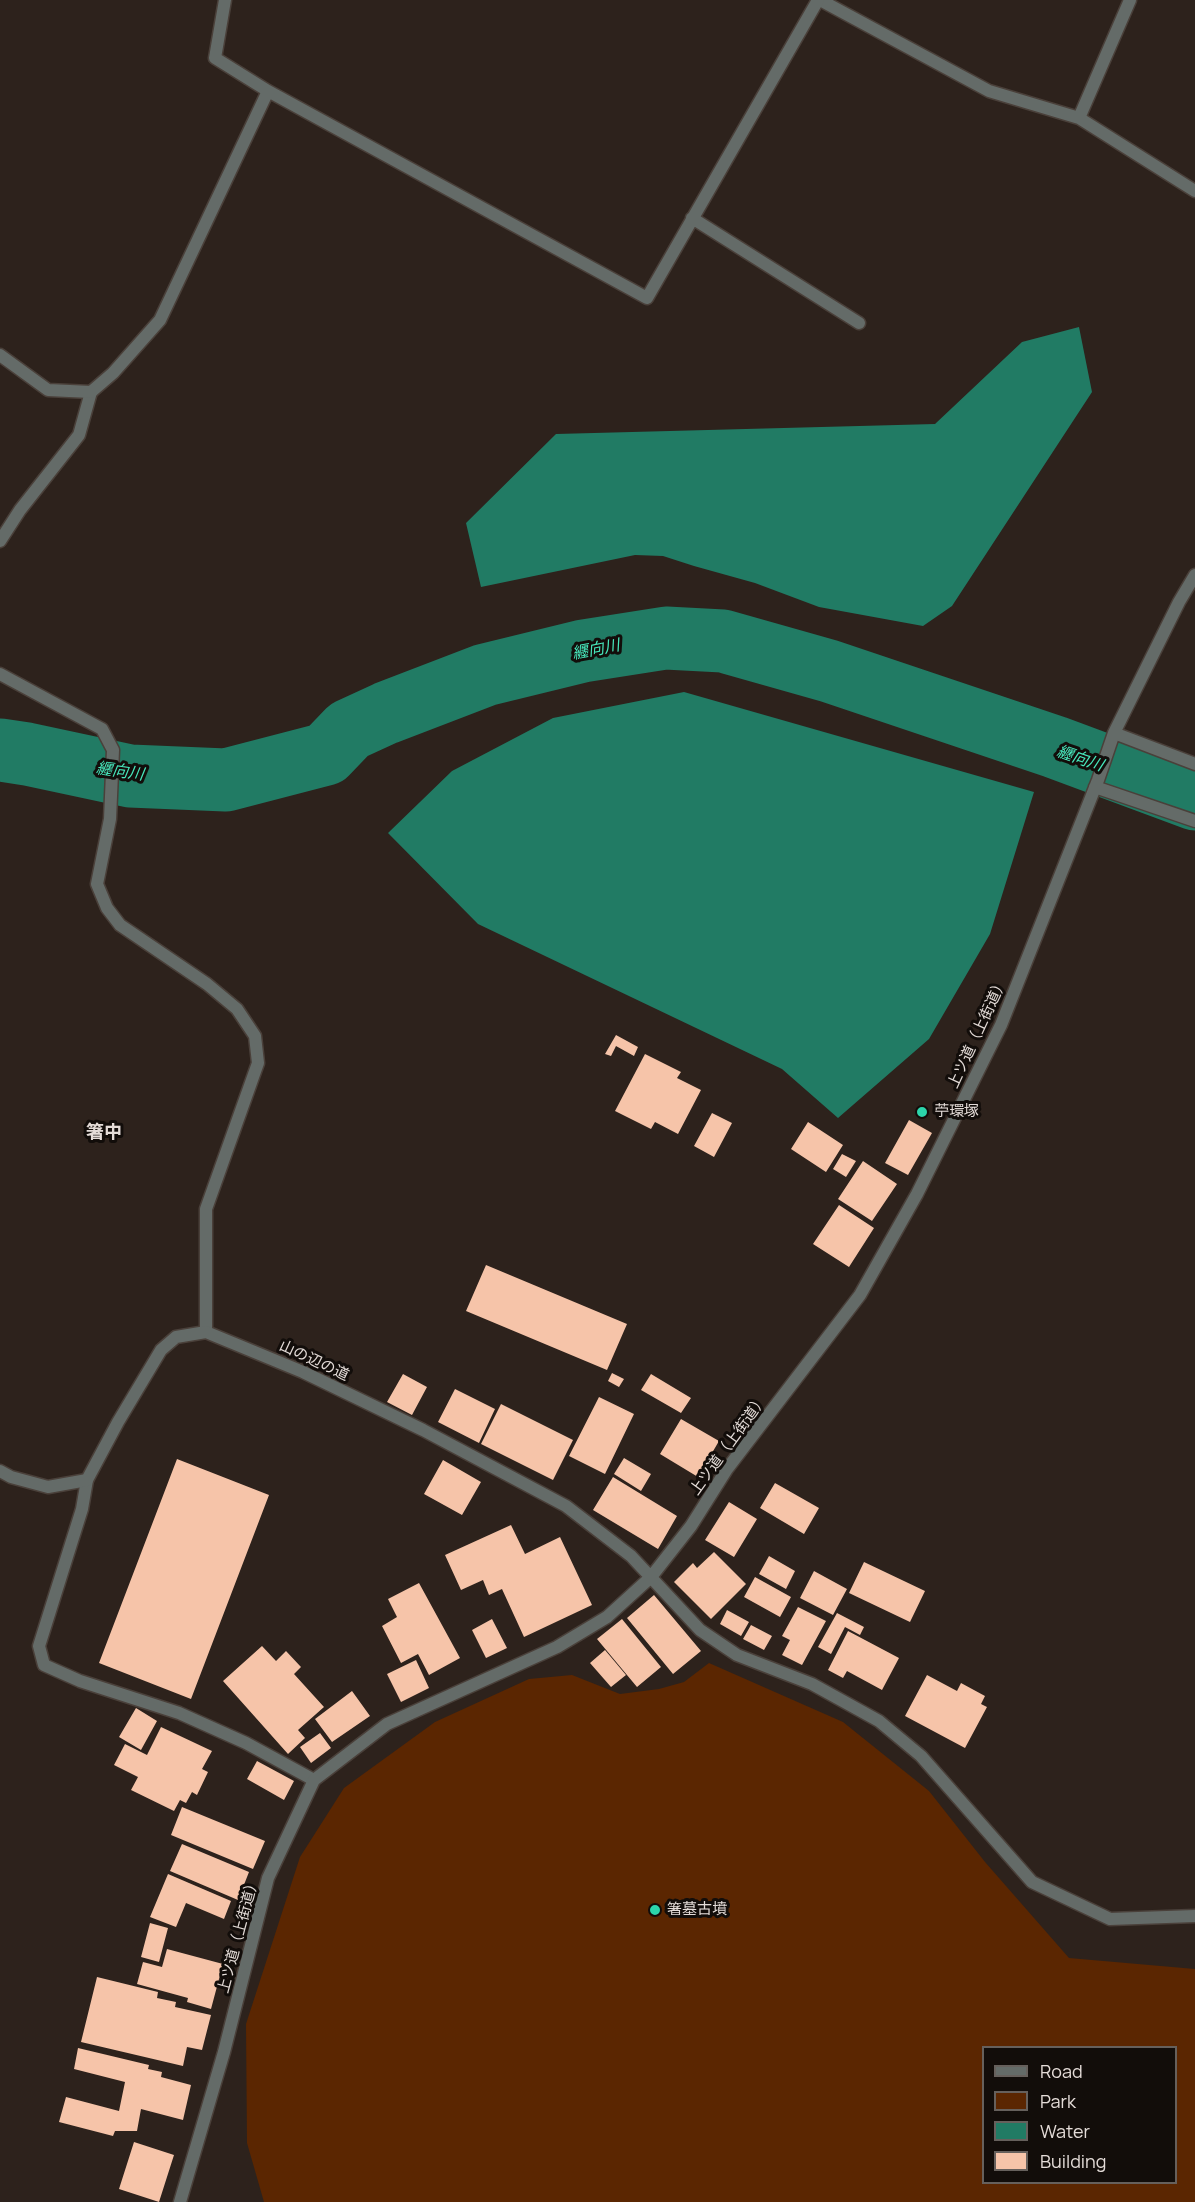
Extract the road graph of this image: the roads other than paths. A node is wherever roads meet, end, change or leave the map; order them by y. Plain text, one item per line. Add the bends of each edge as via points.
1 (225, 0) edge
2 (819, 0) edge
3 (1130, 0) edge
4 (268, 92) junction
5 (1079, 118) junction
6 (1195, 191) edge
7 (692, 218) junction
8 (859, 323) dead end
9 (0, 355) edge
10 (91, 392) junction
11 (0, 542) edge
12 (1195, 575) edge
13 (0, 674) edge
14 (1113, 738) junction
15 (1195, 764) edge
16 (1097, 784) junction
17 (1195, 820) edge
18 (206, 1332) junction
19 (0, 1471) edge
20 (87, 1480) junction
21 (651, 1577) junction
22 (314, 1780) junction
23 (1195, 1916) edge
24 (180, 2202) edge

1 - 4 street via 215,58
2 - 5 street via 989,91
2 - 7 street
3 - 5 street
4 - 7 street via 647,298
4 - 10 street via 160,320
5 - 6 street
7 - 8 street
9 - 10 street via 48,390
10 - 11 street via 79,435
12 - 14 street, 上ツ道（上街道）
13 - 18 street via 102,729 113,750 110,819 97,884 107,908 120,925 237,1009 255,1036 258,1063 206,1209
14 - 15 street
14 - 16 street, 上ツ道（上街道）
16 - 17 street
16 - 21 street, 上ツ道（上街道） via 1001,1025 917,1194 866,1285
18 - 20 street via 176,1337 161,1350
18 - 21 street, 山の辺の道 via 303,1372 566,1506 631,1556
19 - 20 street via 48,1487
20 - 22 street via 82,1509 39,1646 44,1665 80,1681 179,1713
21 - 22 street, 上ツ道（上街道） via 607,1617 557,1647 387,1724
21 - 23 street, 山の辺の道 via 700,1630 737,1655 812,1684 879,1721 921,1756 1032,1882 1110,1919
22 - 24 street, 上ツ道（上街道） via 268,1878 224,2052

